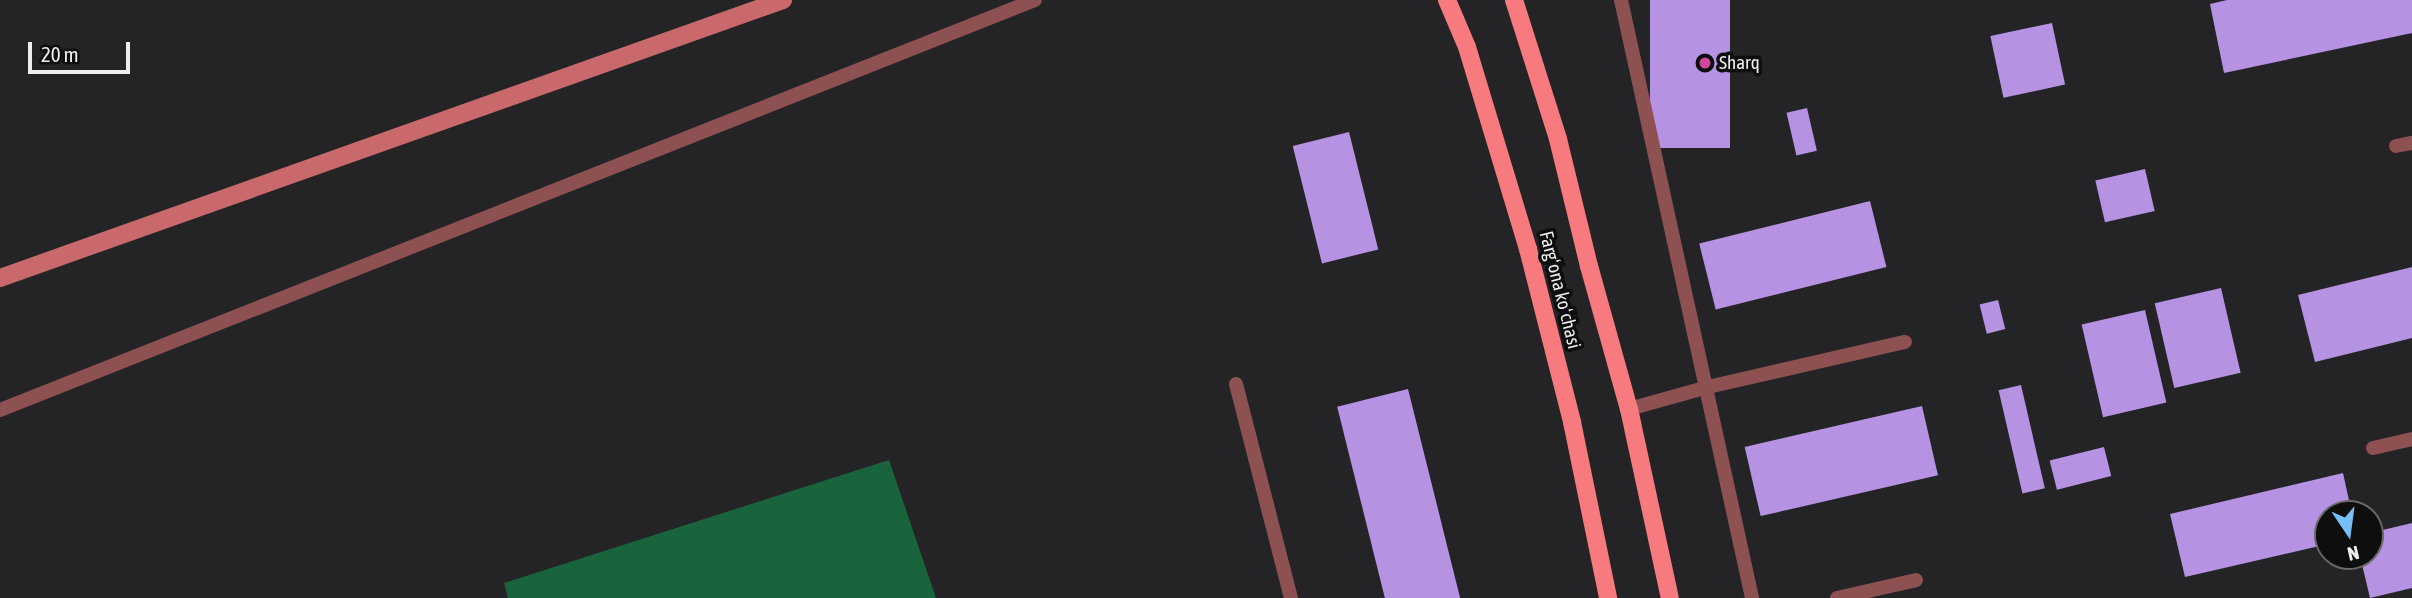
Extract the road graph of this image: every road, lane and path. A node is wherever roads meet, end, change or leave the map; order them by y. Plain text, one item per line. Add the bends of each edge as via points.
1 (783, 0) edge
2 (1035, 0) edge
3 (1447, 0) edge
4 (1514, 0) edge
5 (1621, 0) edge
6 (2412, 143) edge
7 (2396, 146) dead end
8 (0, 278) edge
9 (1905, 342) dead end
10 (1236, 384) dead end
11 (1708, 387) junction
12 (0, 410) edge
13 (1629, 410) junction
14 (2412, 439) edge
15 (2373, 448) dead end
16 (1916, 580) dead end
17 (1292, 598) edge
18 (1608, 598) edge
19 (1670, 598) edge
20 (1752, 598) edge
21 (1837, 598) edge

1 - 8 main road
2 - 12 lane
3 - 18 main road, Fargʻona koʻchasi via 1467,47 1528,249 1572,422
4 - 13 main road, Fargʻona koʻchasi via 1558,139
5 - 11 lane
6 - 7 lane
9 - 11 lane
10 - 17 lane
11 - 13 lane
11 - 20 lane
13 - 19 main road, Fargʻona koʻchasi
14 - 15 lane
16 - 21 lane

